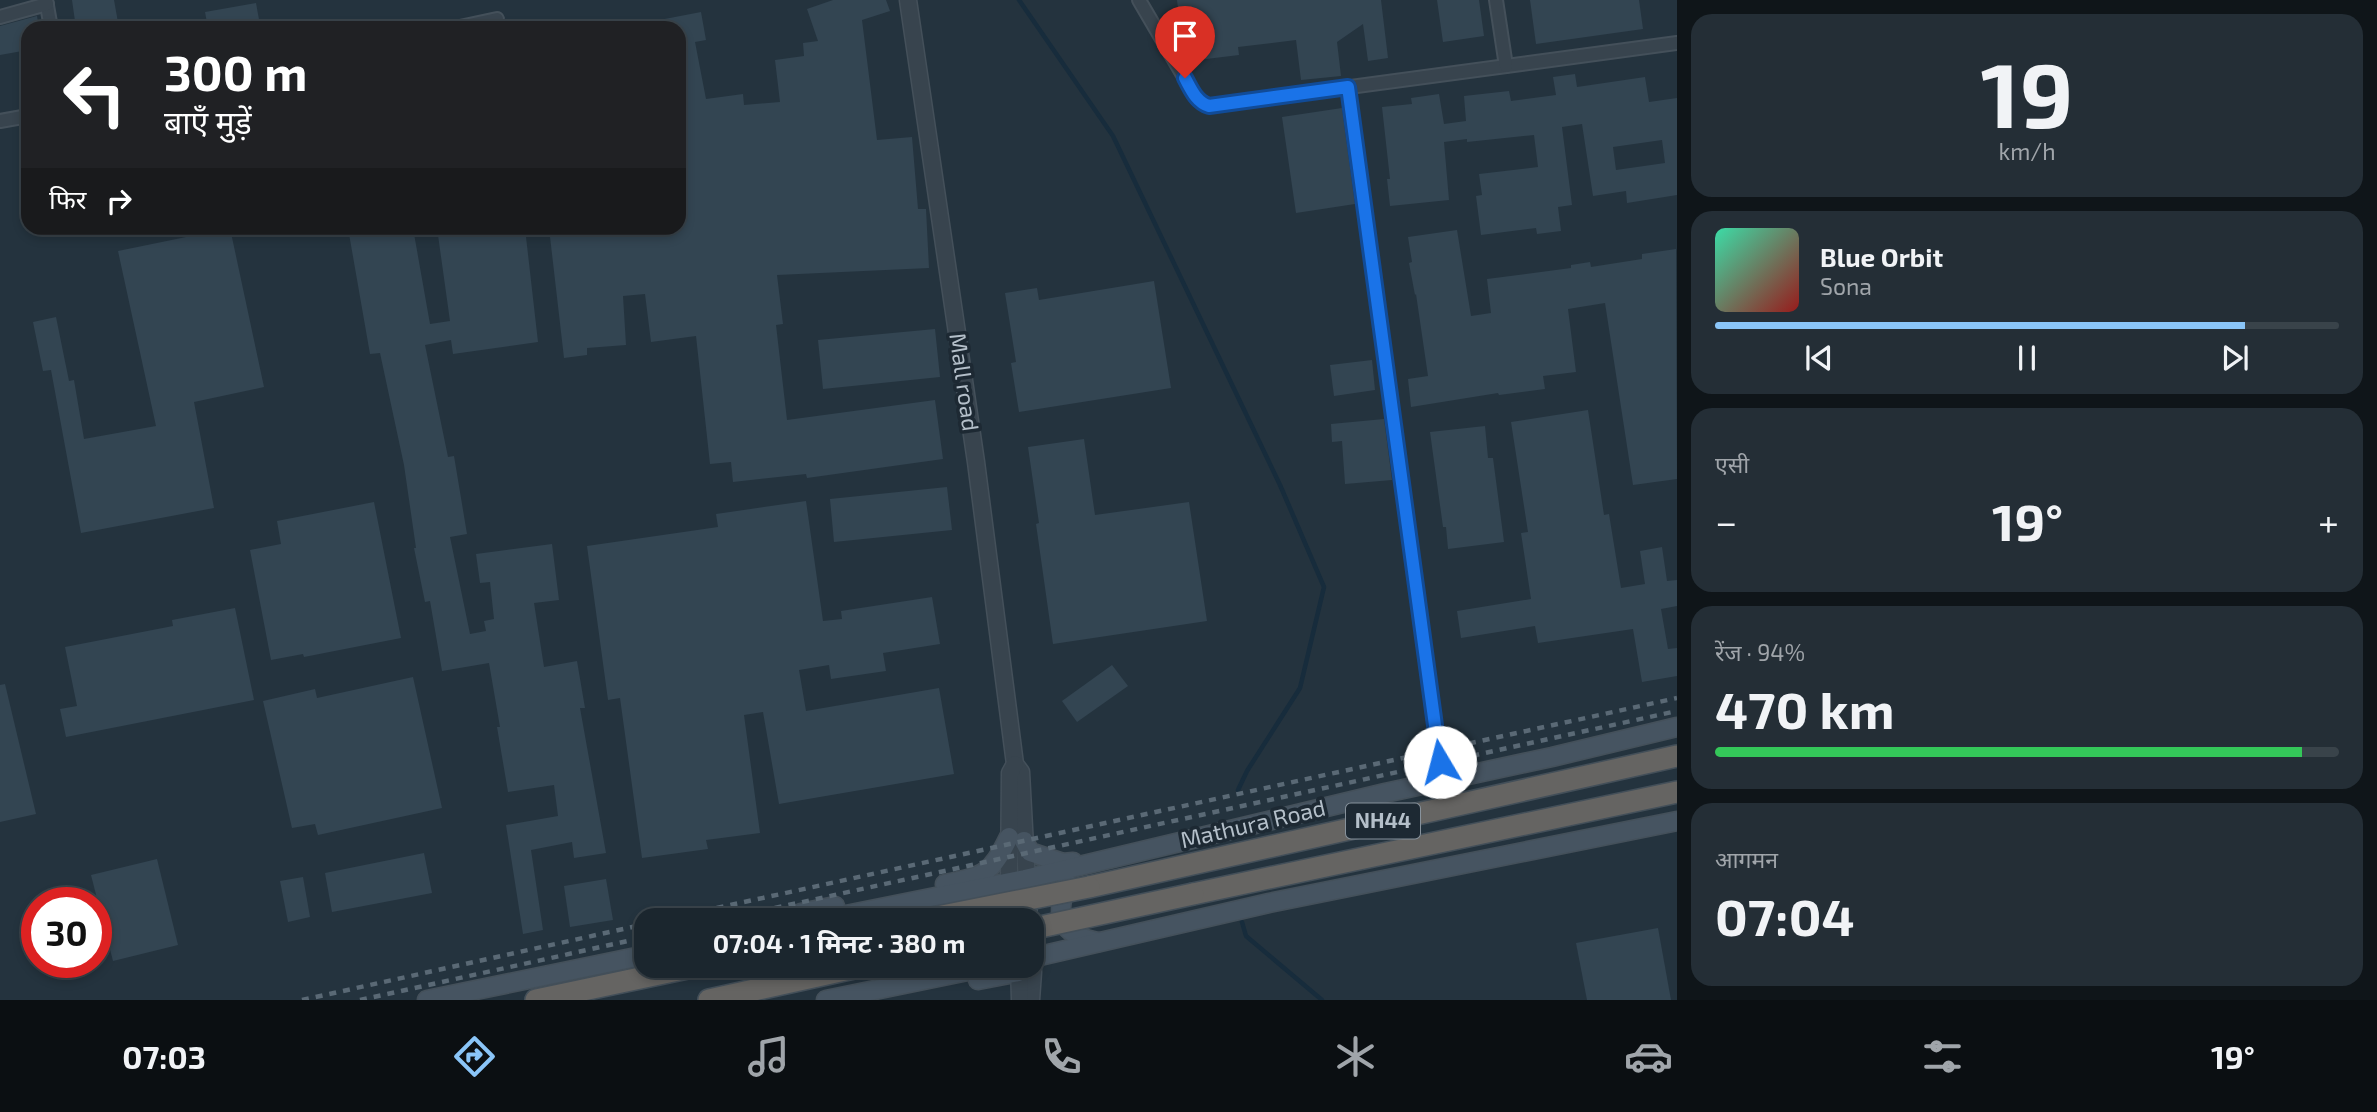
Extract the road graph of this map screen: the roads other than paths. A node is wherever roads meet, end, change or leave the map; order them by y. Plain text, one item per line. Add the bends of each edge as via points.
1 (908, 0) edge
2 (1139, 0) edge
3 (1496, 0) edge
4 (46, 2) edge
5 (0, 17) edge
6 (497, 19) dead end
7 (50, 21) edge
8 (488, 21) edge
9 (1677, 43) edge
10 (1506, 66) junction
11 (1348, 87) junction
12 (21, 117) edge
13 (0, 121) edge
14 (1677, 727) edge
15 (1677, 756) edge
16 (1442, 780) junction
17 (1677, 792) edge
18 (1677, 821) edge
19 (1017, 839) junction
20 (1094, 862) junction
21 (1017, 880) junction
22 (824, 908) edge
23 (883, 908) edge
24 (983, 908) edge
25 (1014, 908) edge
26 (1025, 908) edge
27 (1044, 926) edge
28 (1102, 943) junction
29 (634, 957) edge
30 (1044, 959) edge
31 (641, 978) edge
32 (809, 978) edge
33 (908, 978) edge
34 (933, 978) edge
35 (970, 978) edge
36 (1023, 978) edge
37 (1027, 978) edge
38 (898, 985) junction
39 (427, 1000) edge
40 (537, 1000) edge
41 (709, 1000) edge
42 (826, 1000) edge
43 (883, 1000) edge
44 (1020, 1000) edge
45 (1031, 1000) edge

1 - 19 street, Mall road via 976,462 1015,764 1010,773
2 - 11 street via 1202,104
3 - 10 street
4 - 5 street
4 - 7 street
6 - 8 street
9 - 10 street
10 - 11 street
11 - 16 street
12 - 13 street
14 - 16 main road
15 - 24 highway, Mathura Road / NH44, bridge
16 - 20 main road
17 - 27 highway, NH44, bridge
18 - 28 main road via 1269,903
19 - 20 main road via 1030,852 1047,859
19 - 21 street, Mall road
19 - 22 main road via 986,873
20 - 21 main road
20 - 28 main road via 1067,882 1060,913 1068,930 1080,939
21 - 23 main road
21 - 25 street, Mall road
21 - 26 street, Mall road
28 - 30 main road
29 - 39 main road
31 - 40 highway
32 - 41 highway
33 - 38 main road
34 - 38 main road
35 - 43 main road
36 - 44 street
37 - 45 street
38 - 42 main road

